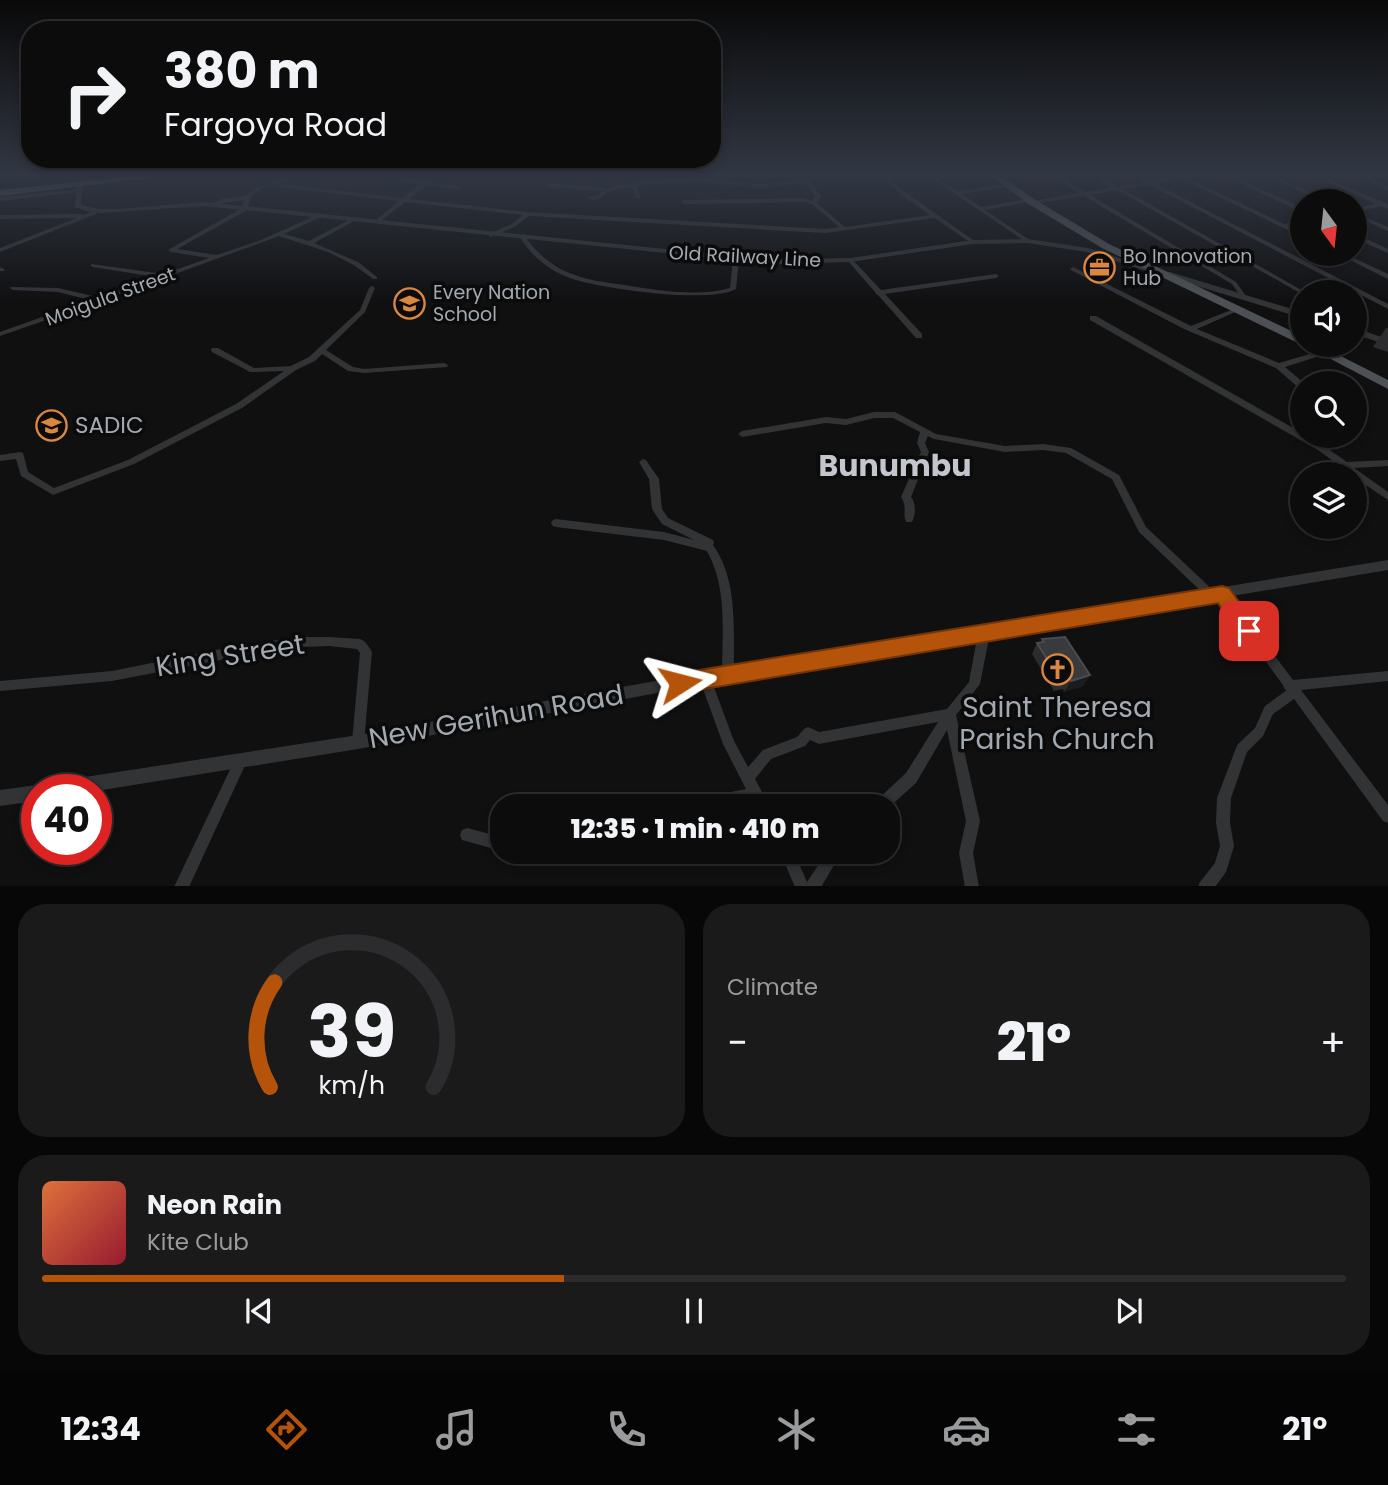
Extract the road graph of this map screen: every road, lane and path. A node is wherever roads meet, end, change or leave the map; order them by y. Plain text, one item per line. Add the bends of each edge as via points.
1 (82, 217) edge
2 (229, 217) edge
3 (316, 217) edge
4 (335, 217) edge
5 (383, 217) edge
6 (524, 217) edge
7 (581, 217) edge
8 (830, 217) edge
9 (925, 217) edge
10 (938, 217) edge
11 (992, 217) edge
12 (1058, 217) edge
13 (1120, 217) edge
14 (1169, 217) edge
15 (1216, 217) edge
16 (1266, 217) edge
17 (1367, 218) edge
18 (354, 219) junction
19 (378, 222) junction
20 (1290, 225) edge
21 (1283, 226) junction
22 (842, 228) junction
23 (1290, 229) edge
24 (1388, 229) edge
25 (278, 234) junction
26 (491, 235) junction
27 (523, 237) junction
28 (1028, 241) junction
29 (1367, 241) edge
30 (311, 242) junction
31 (973, 242) junction
32 (0, 250) edge
33 (1388, 251) edge
34 (219, 257) junction
35 (736, 259) junction
36 (850, 260) junction
37 (93, 265) dead end
38 (1366, 266) edge
39 (1073, 269) dead end
40 (1158, 272) junction
41 (166, 276) junction
42 (996, 276) dead end
43 (1388, 277) edge
44 (375, 278) dead end
45 (1290, 285) edge
46 (13, 288) dead end
47 (372, 288) dead end
48 (878, 293) junction
49 (1243, 296) junction
50 (100, 300) junction
51 (1388, 307) edge
52 (1238, 309) junction
53 (1290, 310) edge
54 (1093, 318) dead end
55 (1187, 327) junction
56 (0, 334) edge
57 (1290, 335) edge
58 (1367, 335) edge
59 (919, 336) dead end
60 (1388, 342) edge
61 (1143, 348) joint
62 (215, 350) dead end
63 (322, 350) junction
64 (1307, 357) edge
65 (1333, 357) edge
66 (444, 365) dead end
67 (1279, 366) junction
68 (293, 368) junction
69 (1290, 376) edge
70 (1388, 385) edge
71 (1290, 429) edge
72 (925, 431) junction
73 (742, 434) dead end
74 (1322, 448) edge
75 (0, 458) edge
76 (643, 462) dead end
77 (1343, 462) edge
78 (1388, 463) edge
79 (1367, 464) edge
80 (1367, 480) edge
81 (1388, 497) edge
82 (909, 519) dead end
83 (556, 523) dead end
84 (716, 557) junction
85 (1388, 565) edge
86 (1217, 595) junction
87 (984, 633) junction
88 (728, 676) junction
89 (1388, 676) edge
90 (705, 678) junction
91 (0, 686) edge
92 (1291, 689) junction
93 (950, 714) junction
94 (358, 742) junction
95 (241, 761) junction
96 (747, 778) junction
97 (112, 781) edge
98 (756, 793) joint
99 (751, 794) edge
100 (894, 794) edge
101 (21, 796) edge
102 (0, 799) edge
103 (1388, 816) edge
104 (467, 835) dead end
105 (490, 841) edge
106 (792, 864) edge
107 (827, 864) edge
108 (181, 886) edge
109 (802, 886) edge
110 (813, 886) edge
111 (972, 886) edge
112 (1206, 886) edge

1 - 32 street
2 - 34 street via 171,250
3 - 25 street, Moigula Street
4 - 18 street, Old Railway Line
5 - 19 street
6 - 26 street
7 - 22 street via 796,231
8 - 22 street
9 - 22 street
10 - 31 street
11 - 28 street
12 - 40 main road
13 - 49 street via 1234,283
14 - 45 street
15 - 51 street
16 - 21 street
17 - 24 street
18 - 19 street, Old Railway Line
18 - 30 street
19 - 26 street, Old Railway Line
20 - 21 street
21 - 23 street
25 - 30 street
25 - 34 street, Moigula Street
26 - 27 street, Old Railway Line
27 - 35 street, Old Railway Line
27 - 35 street via 529,247 572,276 681,294 724,295 733,289
28 - 31 street, Old Railway Line
28 - 40 street, Old Railway Line via 1088,250
29 - 33 street
30 - 44 street via 363,265
31 - 36 street, Old Railway Line
34 - 41 street, Moigula Street
35 - 36 street, Old Railway Line
36 - 48 street
37 - 41 street
38 - 43 street
39 - 55 street
40 - 49 street, Old Railway Line
40 - 52 main road
41 - 50 street, Moigula Street
42 - 48 street
46 - 50 street via 58,290
47 - 63 street via 363,311
48 - 59 street
49 - 53 street, Old Railway Line
50 - 56 street, Moigula Street
52 - 55 street via 1194,329
52 - 57 main road
54 - 61 street via 1146,346
55 - 67 street
58 - 60 street
61 - 71 street
62 - 68 street via 253,370
63 - 66 street via 351,369 365,371
63 - 68 street
64 - 67 street
65 - 70 main road
67 - 69 street
68 - 75 street via 210,422 131,462 54,492 24,474 20,455
72 - 73 street via 905,418 874,415
72 - 82 street via 921,443 925,452 906,497
72 - 86 street via 1005,449 1058,447 1092,461 1116,477 1142,528
74 - 77 street
76 - 84 street via 654,479 657,509 665,521 707,540
78 - 79 street
80 - 81 street
83 - 84 street via 700,543
84 - 88 street via 725,603
85 - 86 street, New Gerihun Road
86 - 87 street, New Gerihun Road
86 - 92 street
87 - 88 street, New Gerihun Road
87 - 93 street via 974,684
88 - 90 street, New Gerihun Road
89 - 92 street
90 - 94 street, New Gerihun Road
90 - 96 street via 718,719
91 - 94 street, King Street via 113,676 328,639 360,644 366,652
92 - 103 street
92 - 112 street via 1269,710 1259,732 1242,748 1224,798 1227,846 1221,867
93 - 96 street via 819,738 808,733 801,742 767,754
93 - 100 street via 911,778
93 - 111 street via 972,821 966,853
94 - 95 street, New Gerihun Road
95 - 97 street, New Gerihun Road
95 - 108 street
96 - 98 street
98 - 99 street
101 - 102 street
104 - 105 street
106 - 109 street
107 - 110 street

